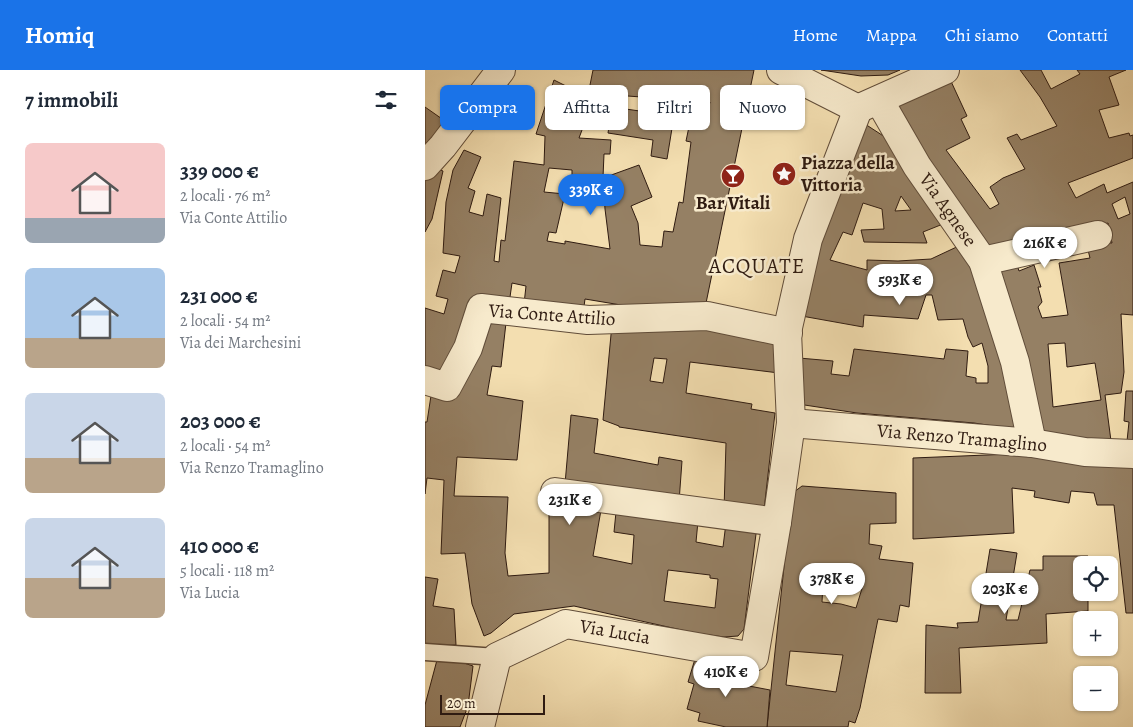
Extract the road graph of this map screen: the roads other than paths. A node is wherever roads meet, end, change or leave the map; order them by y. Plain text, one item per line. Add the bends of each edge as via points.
1 (501, 70) edge
2 (781, 70) edge
3 (945, 70) edge
4 (809, 77) edge
5 (869, 104) junction
6 (425, 166) edge
7 (1098, 235) dead end
8 (983, 261) junction
9 (788, 334) junction
10 (425, 380) edge
11 (791, 423) junction
12 (1032, 443) junction
13 (1133, 454) edge
14 (555, 492) dead end
15 (777, 522) junction
16 (425, 652) edge
17 (497, 657) junction
18 (480, 727) edge

1 - 6 street
2 - 4 street
3 - 5 street
4 - 5 street
5 - 8 street, Via Agnese
5 - 9 street via 808,239
7 - 8 street
8 - 12 street, Via Agnese via 1015,362
9 - 10 street, Via Conte Attilio via 707,316 587,320 481,308 467,348 447,387
9 - 11 street
11 - 12 street, Via Renzo Tramaglino
11 - 15 street, Via Lucia
12 - 13 street, Via Renzo Tramaglino via 1085,452
14 - 15 street
15 - 17 street, Via Lucia via 754,657 567,624
16 - 17 lane, Via Lucia
17 - 18 street

